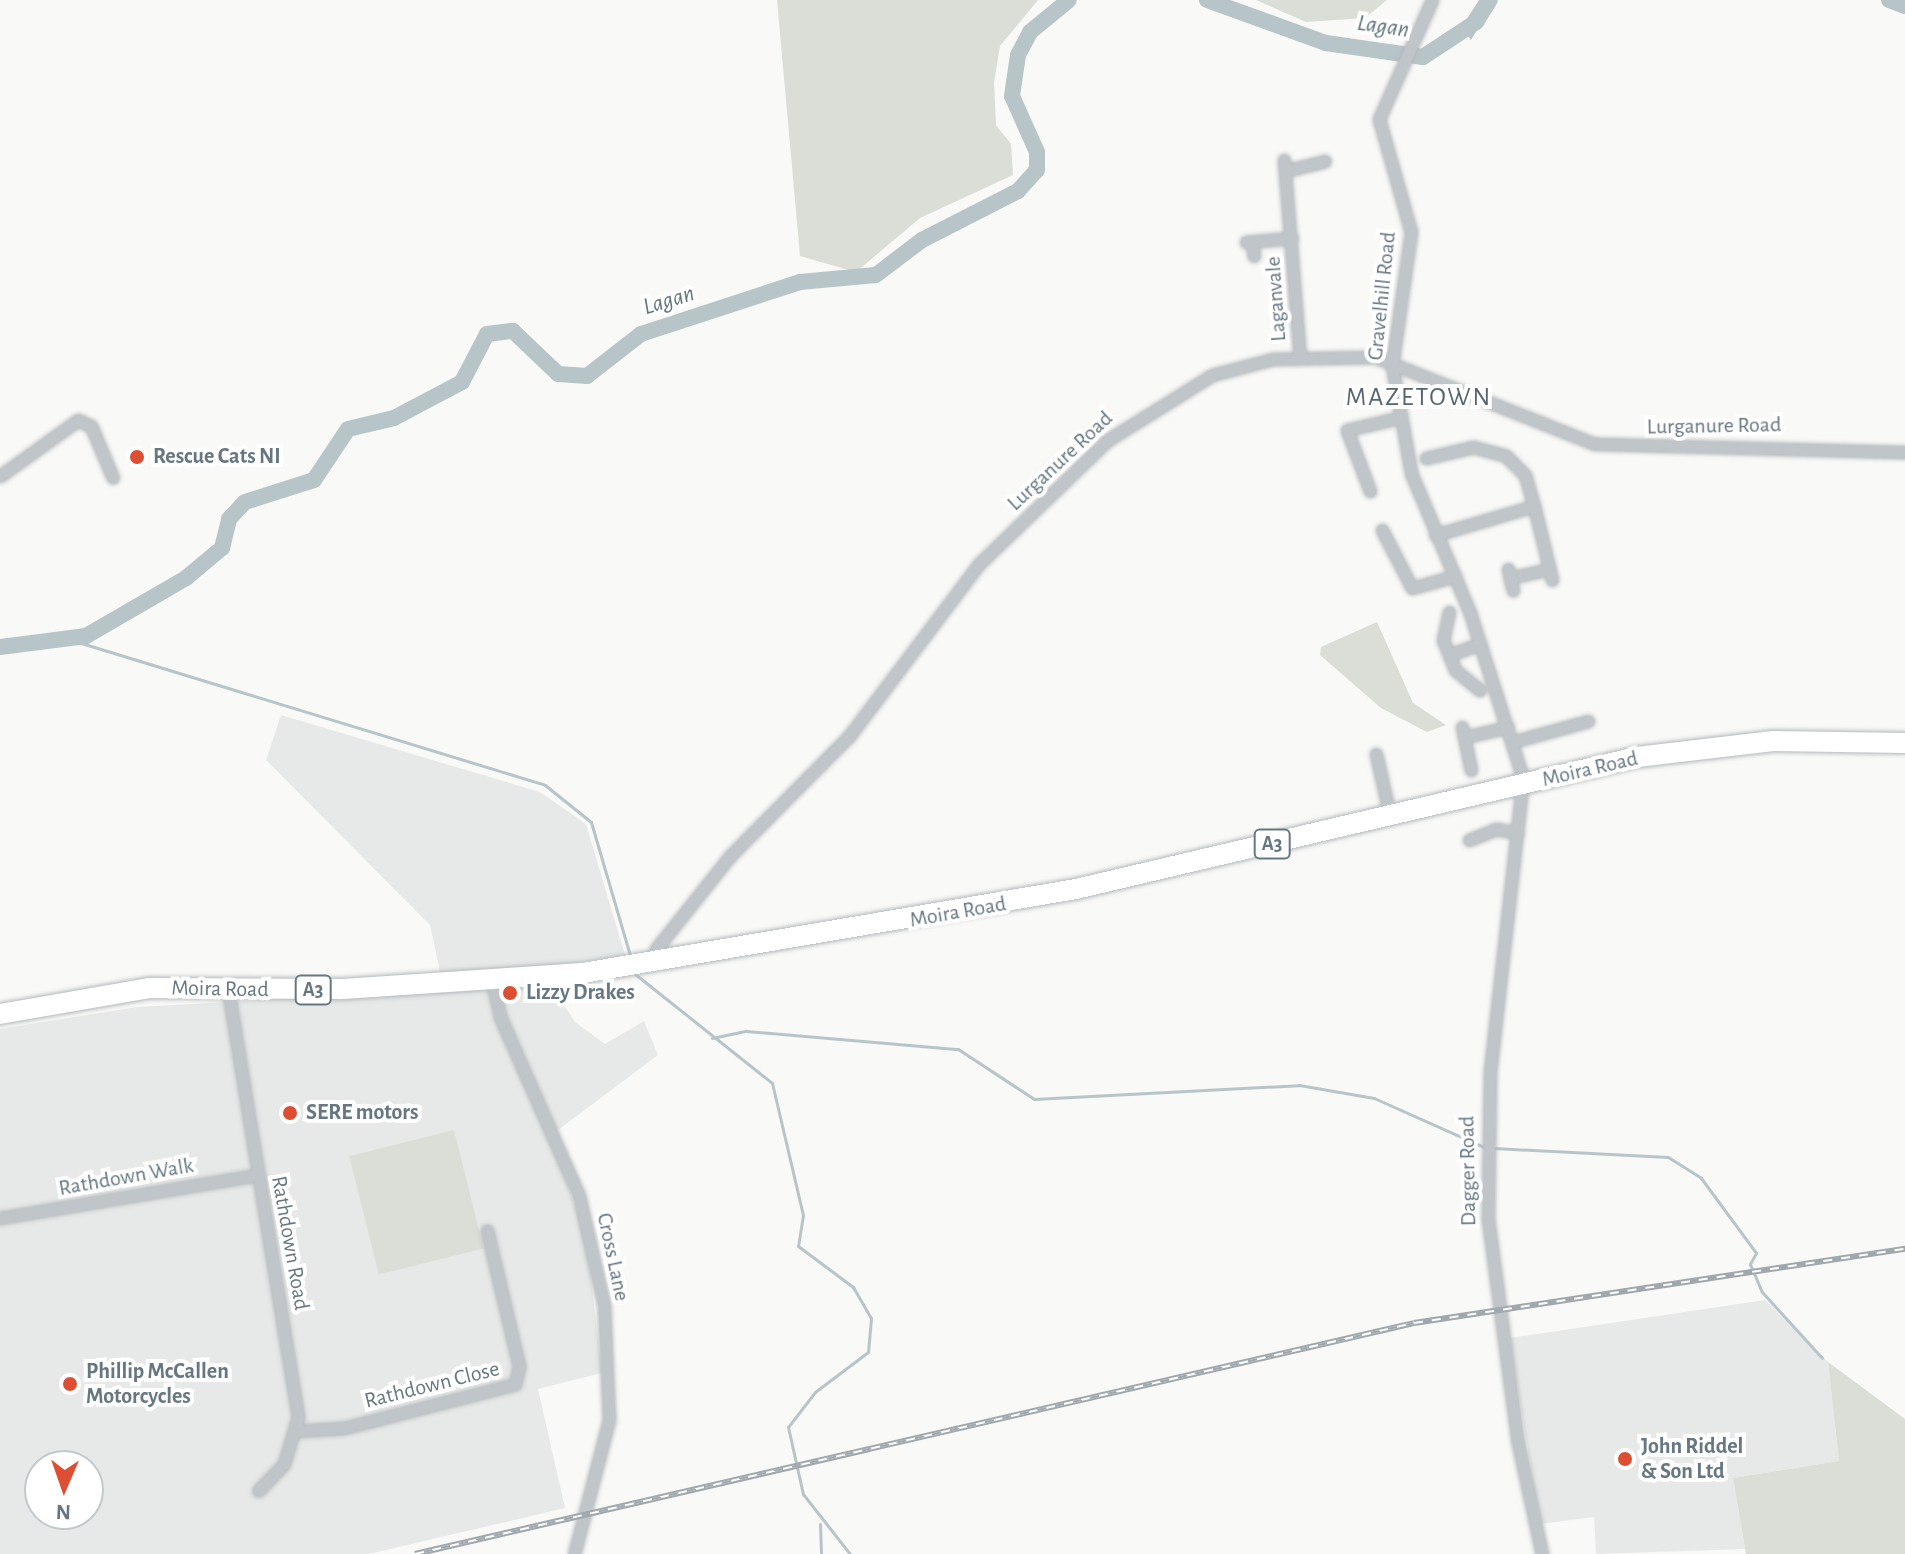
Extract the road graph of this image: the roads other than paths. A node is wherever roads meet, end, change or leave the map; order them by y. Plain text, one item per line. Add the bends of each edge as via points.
1 (1432, 0) edge
2 (1325, 161) dead end
3 (1292, 238) junction
4 (1254, 256) dead end
5 (1300, 358) junction
6 (1392, 360) junction
7 (1398, 418) junction
8 (1905, 452) edge
9 (1426, 458) dead end
10 (0, 476) edge
11 (113, 478) dead end
12 (1370, 491) dead end
13 (1534, 506) junction
14 (1382, 530) dead end
15 (1435, 535) junction
16 (1455, 576) junction
17 (1510, 579) dead end
18 (1449, 612) dead end
19 (1480, 644) junction
20 (1449, 655) junction
21 (1480, 690) dead end
22 (1580, 720) dead end
23 (1508, 727) junction
24 (1512, 742) junction
25 (1905, 743) edge
26 (1376, 754) dead end
27 (1471, 770) dead end
28 (1523, 784) junction
29 (1390, 816) junction
30 (1518, 833) junction
31 (1469, 840) dead end
32 (640, 964) junction
33 (492, 981) junction
34 (228, 989) junction
35 (0, 1014) edge
36 (258, 1175) junction
37 (0, 1218) edge
38 (487, 1231) dead end
39 (297, 1431) junction
40 (258, 1491) dead end
41 (574, 1554) edge
42 (1542, 1554) edge

1 - 6 street, Gravelhill Road via 1378,131 1411,232
2 - 3 street, Laganvale via 1284,166
3 - 4 street, Laganvale via 1249,242
3 - 5 street, Laganvale
5 - 6 street, Lurganure Road
5 - 32 street, Lurganure Road via 1254,362 1194,382 1078,466 967,578 850,735 730,856
6 - 7 street, Gravelhill Road
6 - 8 street, Lurganure Road via 1595,444
7 - 12 street via 1347,430
7 - 15 street, Gravelhill Road
9 - 13 street via 1473,447 1506,456 1525,475
10 - 11 street via 78,420 91,426
13 - 15 street
13 - 17 street via 1551,574
14 - 16 street via 1412,588 1424,590
15 - 16 street, Gravelhill Road
16 - 19 street, Gravelhill Road
18 - 20 street via 1443,640
19 - 20 street
19 - 23 street, Gravelhill Road
20 - 21 street via 1455,670
22 - 24 street
23 - 24 street, Gravelhill Road
23 - 27 street via 1464,732
24 - 28 street, Gravelhill Road
25 - 28 highway, Moira Road / A3 via 1698,748
26 - 29 street
28 - 29 highway, Moira Road / A3
28 - 30 street, Dagger Road
29 - 32 highway, Moira Road / A3 via 1022,900
30 - 31 street via 1496,829
30 - 42 street, Dagger Road via 1486,1156 1503,1349
32 - 33 highway, Moira Road / A3
33 - 34 highway, Moira Road / A3
33 - 41 street, Cross Lane via 501,1019 579,1196 604,1305 609,1420
34 - 35 highway, Moira Road / A3 via 139,989
34 - 36 street, Rathdown Road
36 - 37 street, Rathdown Walk
36 - 39 street, Rathdown Road
38 - 39 street, Rathdown Close via 519,1366 515,1384 344,1428
39 - 40 street via 284,1464

